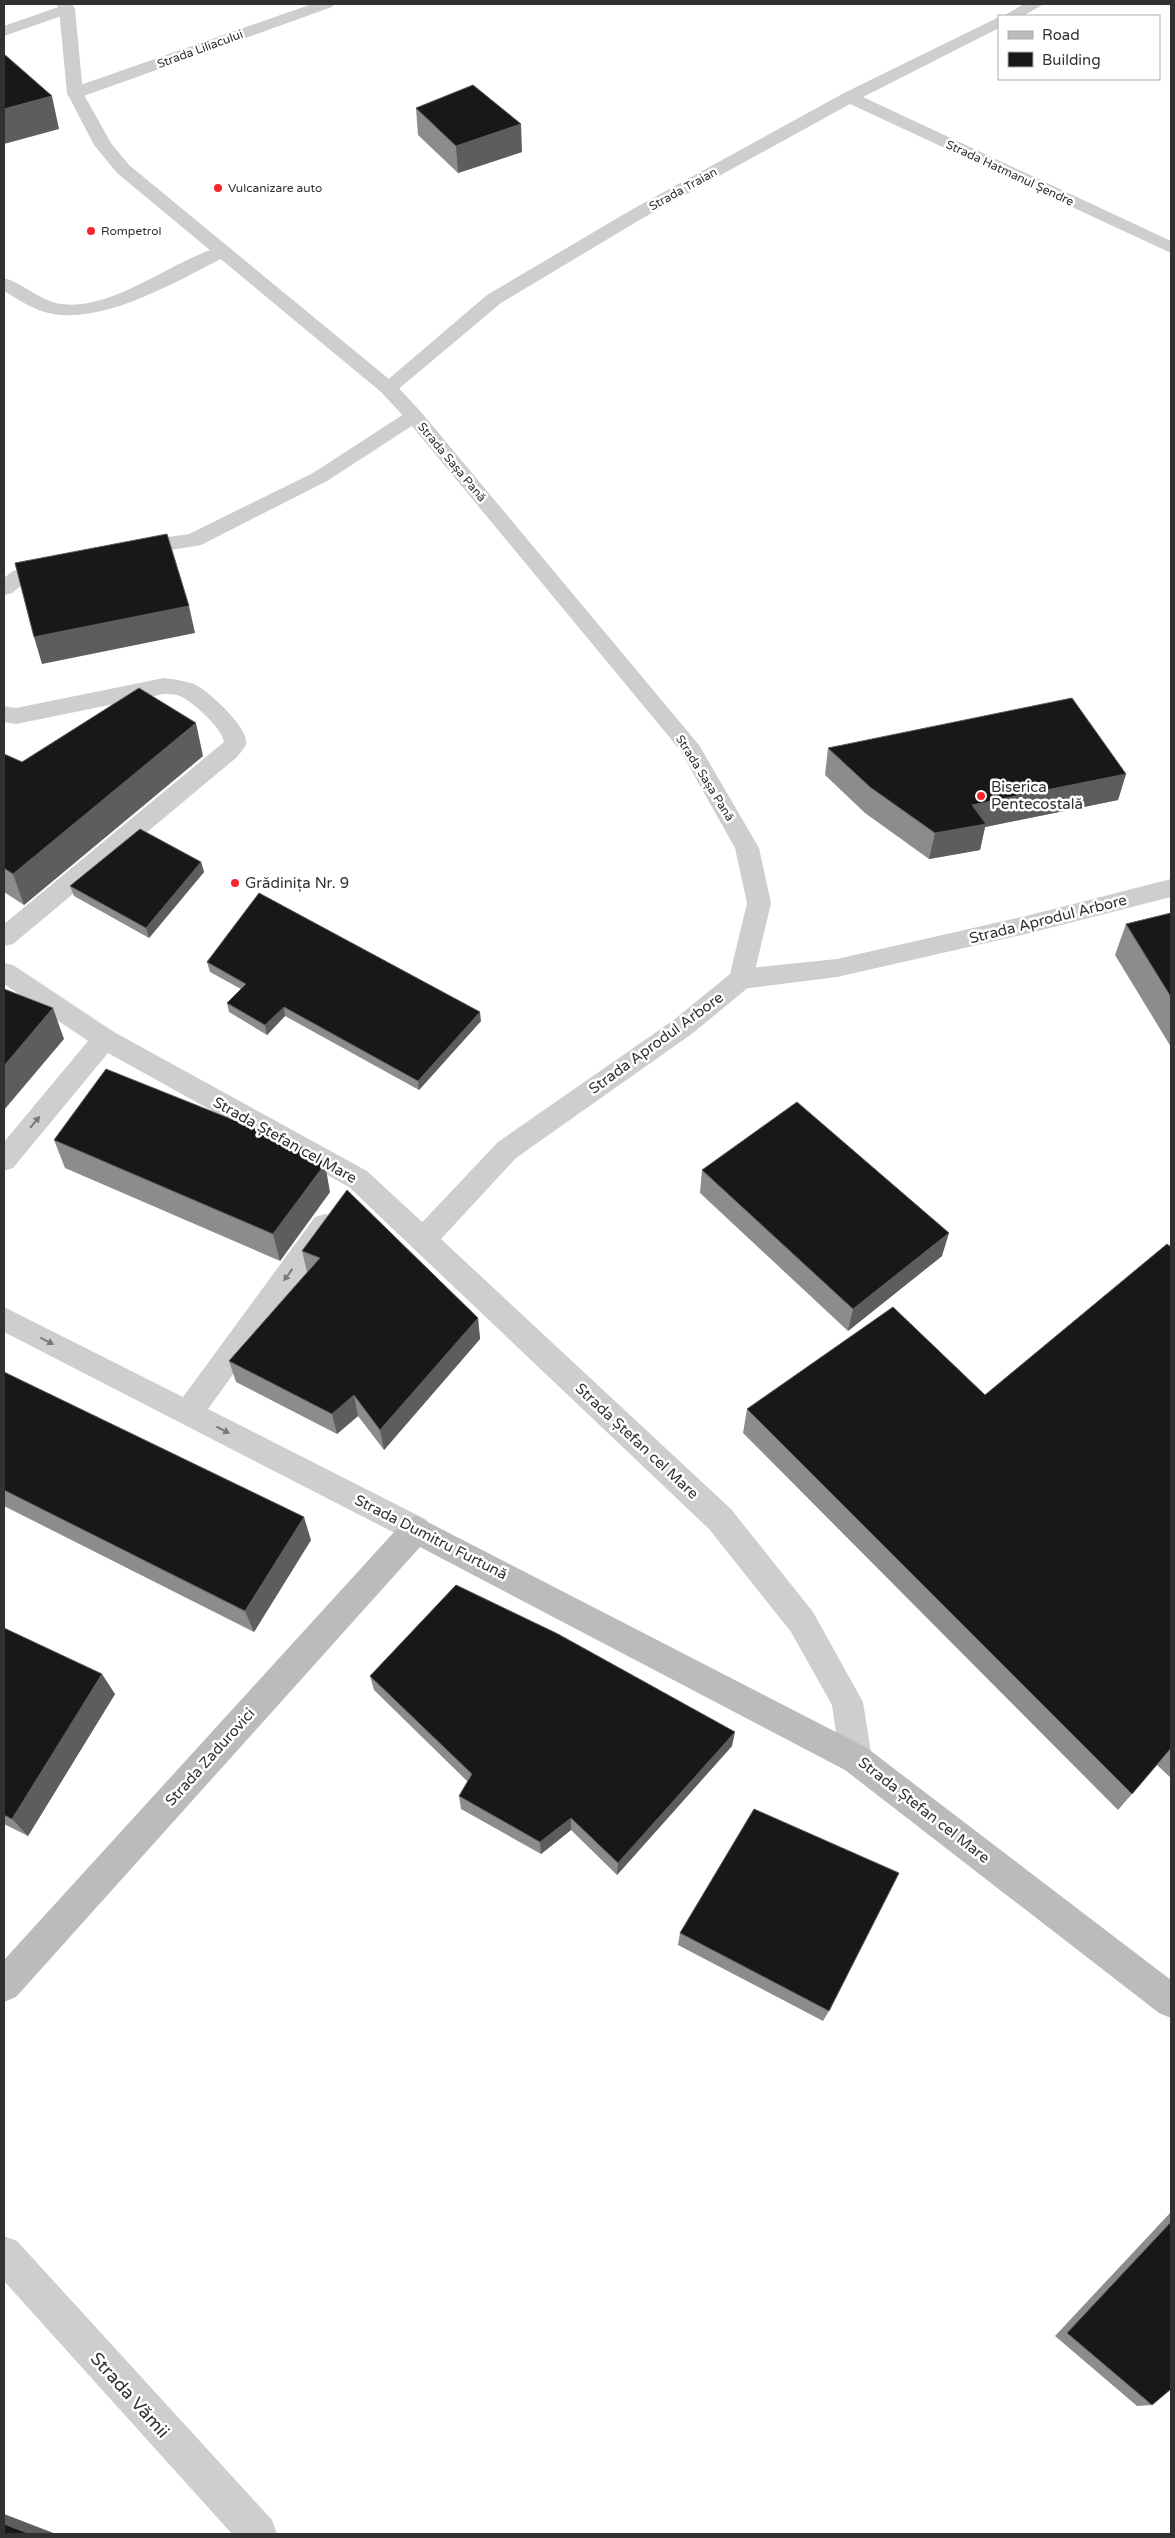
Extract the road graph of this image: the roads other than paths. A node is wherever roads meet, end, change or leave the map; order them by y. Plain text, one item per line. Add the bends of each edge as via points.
1 (326, 4) edge
2 (1036, 4) edge
3 (66, 6) edge
4 (1013, 15) edge
5 (998, 23) edge
6 (4, 31) edge
7 (75, 93) junction
8 (850, 97) junction
9 (1171, 248) edge
10 (223, 251) junction
11 (4, 284) edge
12 (388, 388) junction
13 (414, 416) junction
14 (116, 553) edge
15 (68, 564) edge
16 (4, 588) edge
17 (4, 714) edge
18 (1171, 888) edge
19 (4, 937) edge
20 (4, 972) edge
21 (741, 980) junction
22 (106, 1039) junction
23 (4, 1160) edge
24 (358, 1179) junction
25 (423, 1240) junction
26 (4, 1319) edge
27 (189, 1412) junction
28 (416, 1530) junction
29 (856, 1759) junction
30 (4, 1985) edge
31 (1171, 2000) edge
32 (4, 2254) edge
33 (258, 2534) edge

1 - 7 street, Strada Liliacului
2 - 4 street
3 - 6 street
3 - 7 street, Strada Sașa Pană
5 - 8 street, Strada Traian
7 - 10 street, Strada Sașa Pană via 103,145 123,169
8 - 9 street, Strada Hatmanul Șendre
8 - 12 street, Strada Traian via 637,214 494,299
10 - 11 street via 125,297 72,310 53,308
10 - 12 street, Strada Sașa Pană
12 - 13 street, Strada Sașa Pană
13 - 14 street via 320,477 194,540
13 - 21 street, Strada Sașa Pană via 688,745 714,789 747,848 759,903
15 - 16 street via 20,576
17 - 19 street via 16,716 164,686 179,686 194,691 234,734 235,743
18 - 21 street, Strada Aprodul Arbore via 837,968
20 - 22 street, Strada Ștefan cel Mare
21 - 25 street, Strada Aprodul Arbore via 684,1026 507,1150
23 -> 22 street
22 - 24 street, Strada Ștefan cel Mare
24 - 25 street, Strada Ștefan cel Mare
24 -> 27 street
25 - 29 street, Strada Ștefan cel Mare via 720,1519 802,1622 847,1702
26 -> 27 street, Strada Dumitru Furtună
27 -> 28 street, Strada Dumitru Furtună
28 - 29 main road, Strada Dumitru Furtună
28 - 30 main road, Strada Zadurovici
29 - 31 main road, Strada Ștefan cel Mare
32 - 33 street, Strada Vămii

